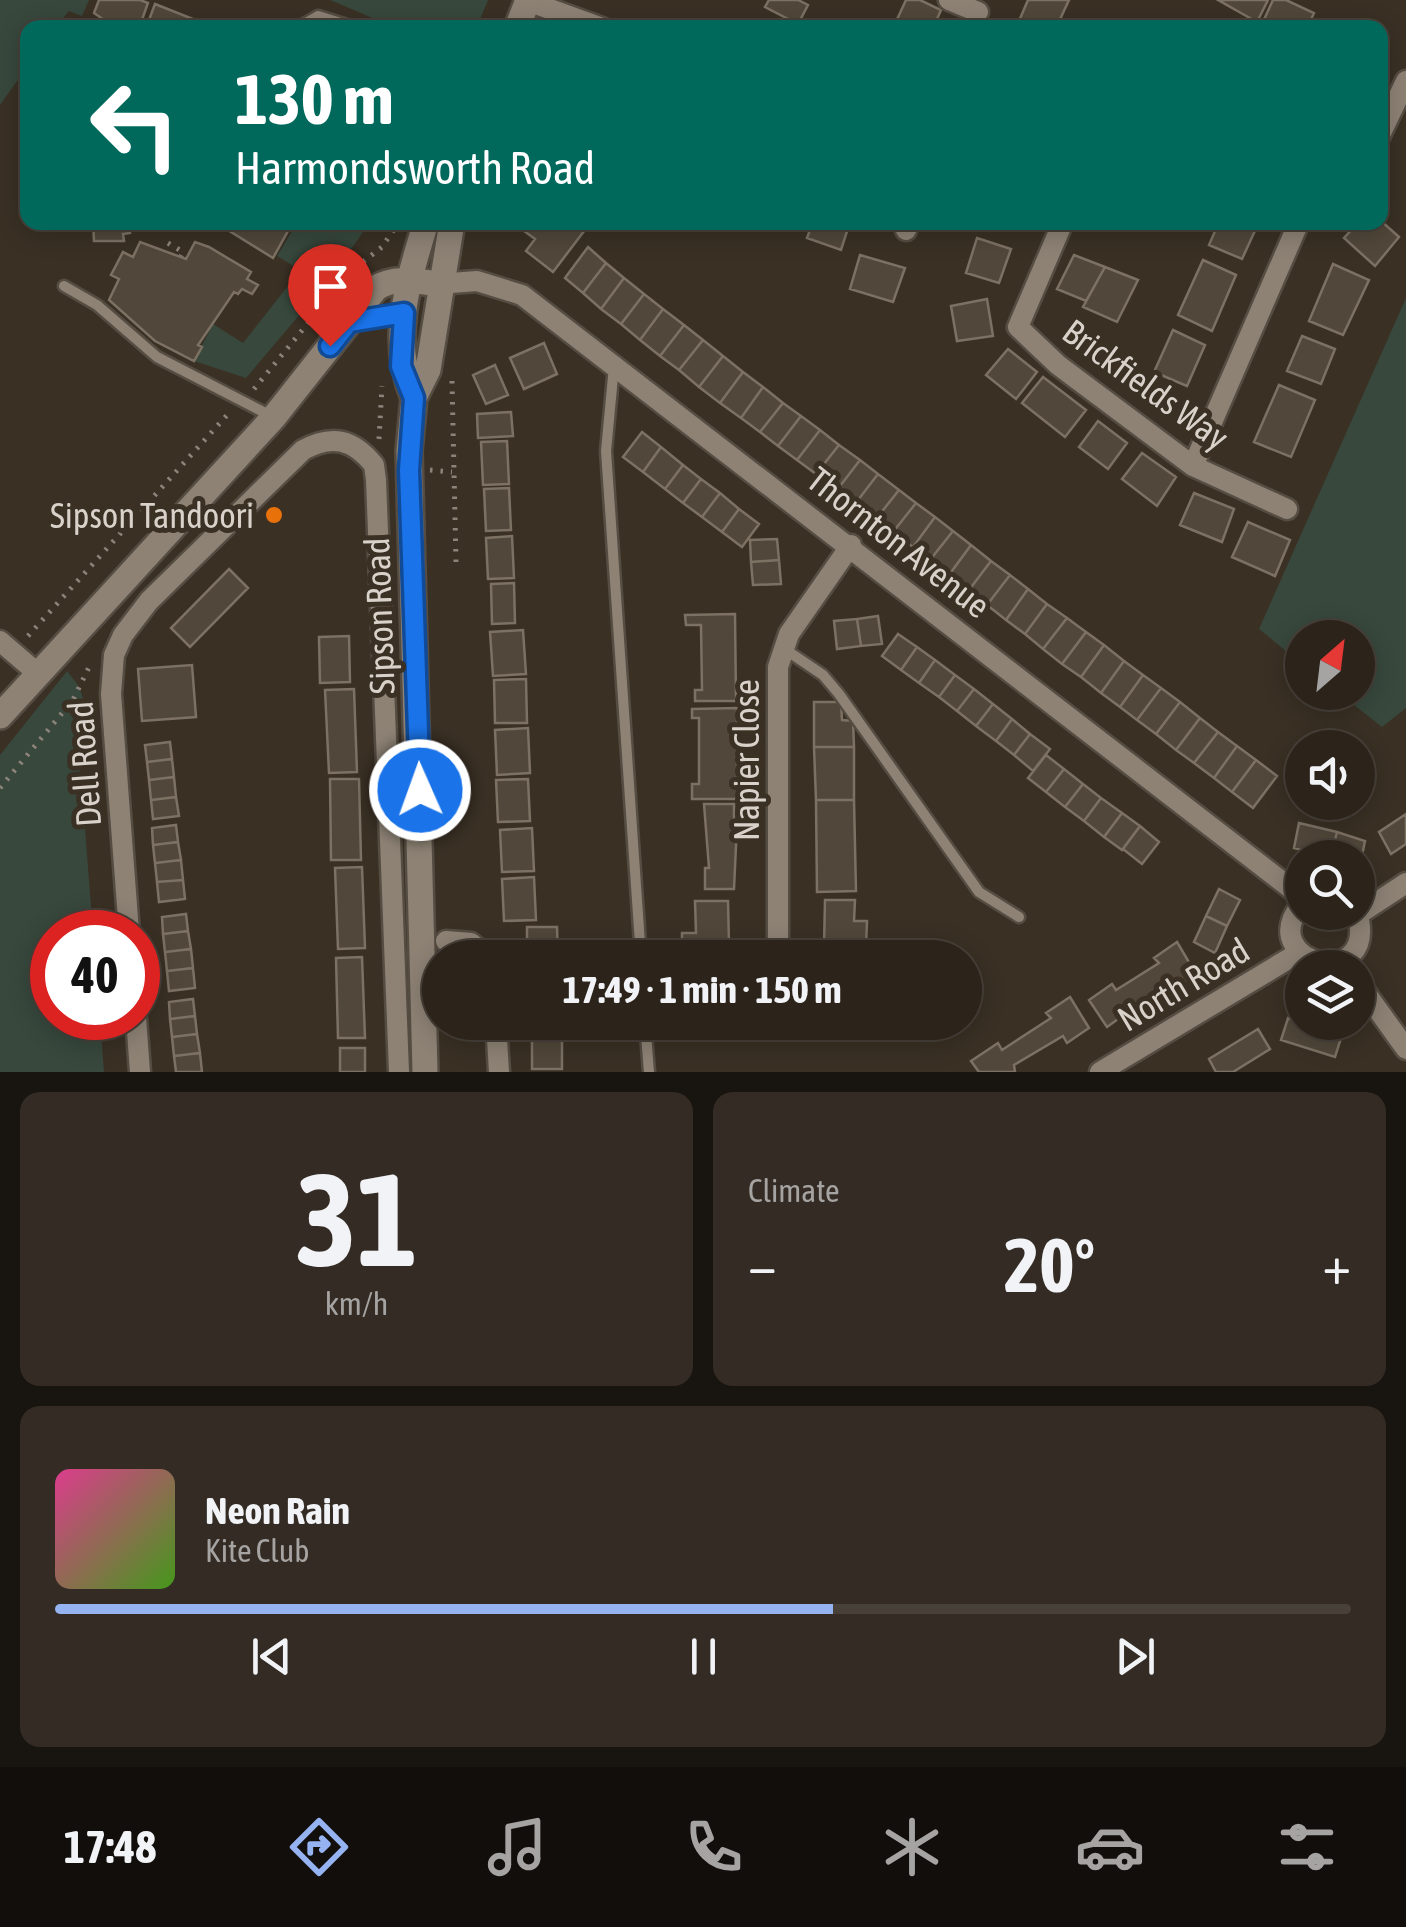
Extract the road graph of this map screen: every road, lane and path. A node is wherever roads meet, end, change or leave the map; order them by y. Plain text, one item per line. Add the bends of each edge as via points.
1 (528, 0) edge
2 (949, 0) edge
3 (979, 13) edge
4 (581, 20) edge
5 (1406, 82) edge
6 (1388, 119) edge
7 (394, 230) edge
8 (424, 230) edge
9 (450, 230) edge
10 (1060, 230) edge
11 (1296, 230) edge
12 (168, 243) dead end
13 (181, 256) dead end
14 (408, 280) junction
15 (438, 284) junction
16 (64, 286) dead end
17 (404, 313) junction
18 (349, 322) junction
19 (614, 365) junction
20 (452, 375) dead end
21 (382, 378) dead end
22 (414, 398) junction
23 (242, 399) junction
24 (274, 417) junction
25 (374, 465) junction
26 (1193, 466) junction
27 (429, 470) dead end
28 (452, 472) junction
29 (1287, 509) dead end
30 (851, 545) junction
31 (456, 562) dead end
32 (119, 582) junction
33 (149, 601) junction
34 (7, 647) edge
35 (782, 648) junction
36 (36, 672) junction
37 (73, 700) dead end
38 (0, 716) edge
39 (0, 788) edge
40 (1406, 883) edge
41 (1285, 888) edge
42 (1375, 902) edge
43 (127, 910) edge
44 (1018, 918) dead end
45 (778, 936) dead end
46 (435, 940) edge
47 (640, 940) edge
48 (1285, 961) edge
49 (1375, 1006) edge
50 (138, 1040) edge
51 (427, 1040) edge
52 (497, 1040) edge
53 (646, 1040) edge
54 (1406, 1049) edge
55 (140, 1072) edge
56 (399, 1072) edge
57 (424, 1072) edge
58 (499, 1072) edge
59 (649, 1072) edge
60 (1100, 1072) edge

1 - 4 street
2 - 3 street
5 - 6 street
7 - 23 path
8 - 14 street, Sipson Road
9 - 15 street, Sipson Road
10 - 26 street, Brickfields Way via 1018,327
11 - 26 street
12 - 13 path
14 - 15 street
14 - 17 street, Sipson Road
14 - 18 street via 376,288
15 - 17 street
15 - 19 street, Thornton Avenue via 501,284
15 - 22 street, Sipson Road via 428,370
16 - 23 lane via 97,304 157,357
17 - 18 street
17 - 22 street, Sipson Road via 401,366
18 - 24 street
19 - 30 street, Thornton Avenue
19 - 47 lane via 606,451
20 - 28 path
21 - 25 path
22 - 46 street, Sipson Road via 410,486
23 - 24 lane
23 - 34 path
24 - 32 street
25 - 33 street, Dell Road via 363,451 333,439 302,450
25 - 56 street
26 - 29 street, Brickfields Way
27 - 28 path
28 - 31 path
30 - 35 street, Napier Close
30 - 41 street, Thornton Avenue
32 - 33 street
32 - 36 street
33 - 43 street, Dell Road via 123,635 110,671
34 - 36 street
35 - 44 lane via 823,675 979,892
35 - 45 street, Napier Close
36 - 38 street
37 - 39 path
40 - 42 street
48 - 60 street, North Road
49 - 54 street
50 - 55 street
51 - 57 street, Sipson Road
52 - 58 street
53 - 59 lane

